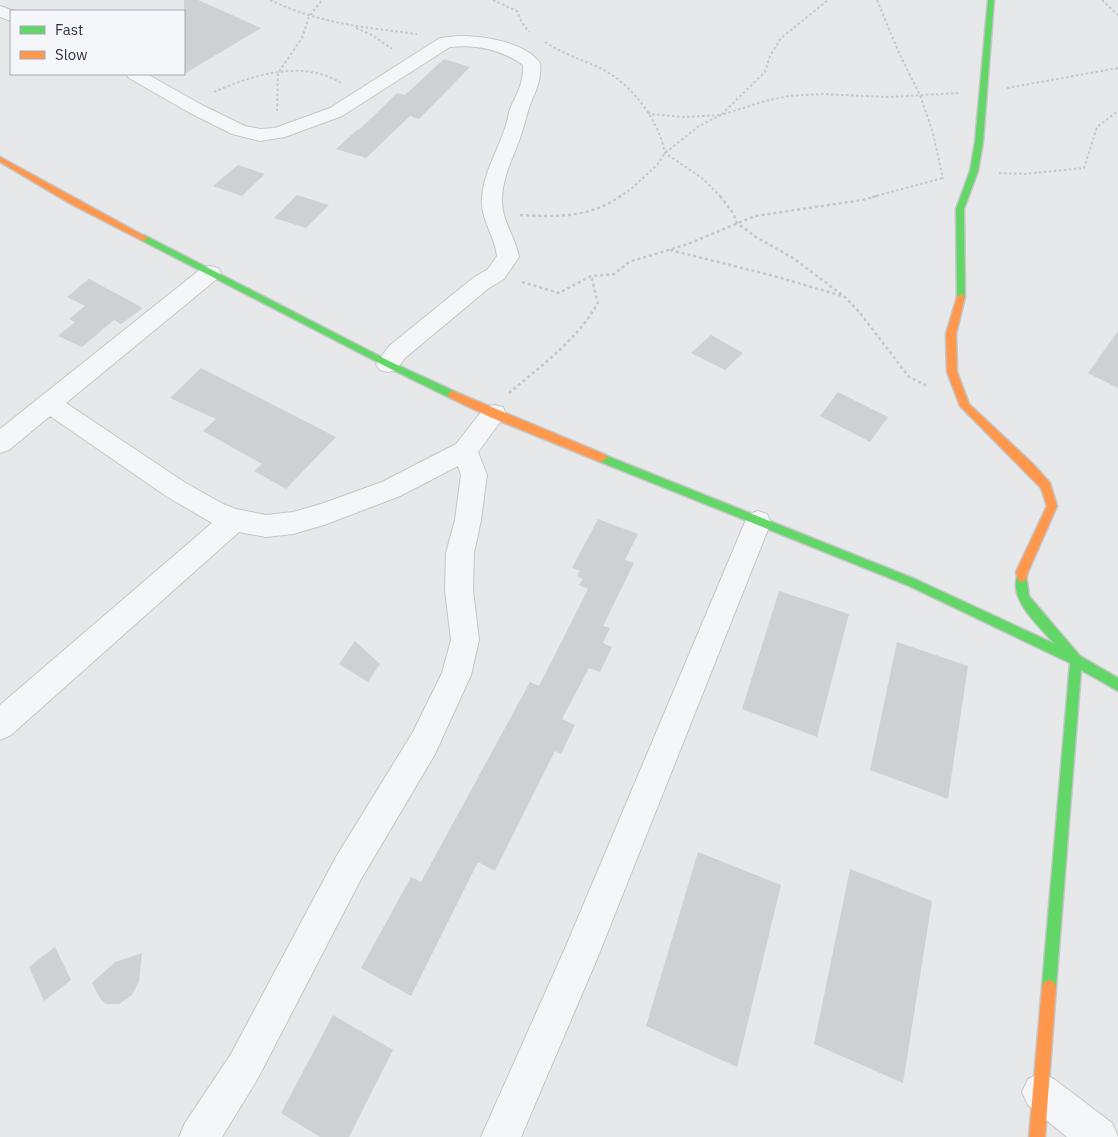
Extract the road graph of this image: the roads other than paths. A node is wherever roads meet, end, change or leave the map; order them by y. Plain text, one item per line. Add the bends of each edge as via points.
1 (991, 0) edge
2 (137, 75) edge
3 (0, 159) edge
4 (210, 273) junction
5 (388, 364) junction
6 (49, 403) junction
7 (494, 414) junction
8 (0, 443) edge
9 (465, 450) junction
10 (234, 520) junction
11 (758, 522) junction
12 (1076, 660) junction
13 (1118, 685) edge
14 (0, 724) edge
15 (1041, 1092) junction
16 (199, 1137) edge
17 (501, 1137) edge
18 (1037, 1137) edge
19 (1098, 1137) edge

1 - 12 street via 979,142 974,171 960,209 961,296 952,334 952,372 965,406 1046,486 1052,506 1022,572 1023,598
2 - 5 street via 239,130 260,135 278,133 336,112 446,42 463,40 497,45 517,52 530,63 530,89 495,174 492,198 492,212 508,257 496,274 403,347
3 - 4 street
4 - 5 street
4 - 6 street
5 - 7 street
6 - 8 street
6 - 10 street via 175,489
7 - 9 street
7 - 11 street
9 - 10 street via 391,489 324,514 266,526
9 - 16 street via 474,475 460,553 459,590 464,640 456,674 424,743 348,870 244,1067
10 - 14 street
11 - 12 street via 911,582
11 - 17 street via 580,960
12 - 13 street
12 - 15 street
15 - 18 street
15 - 19 street

